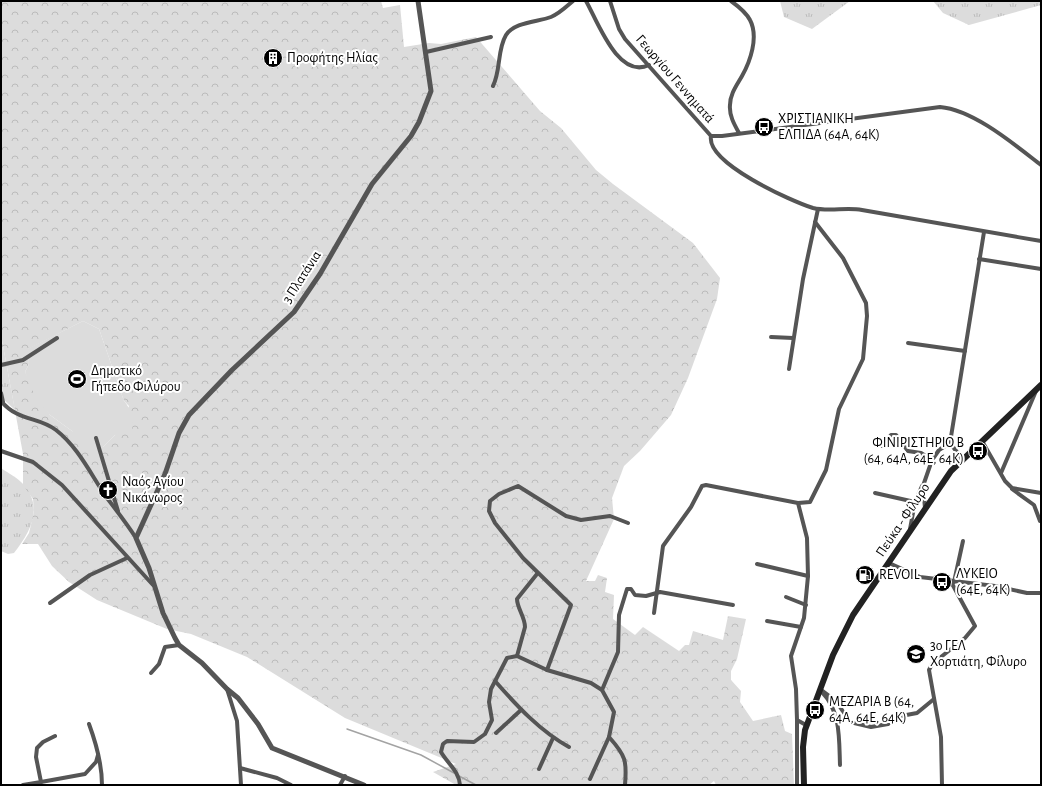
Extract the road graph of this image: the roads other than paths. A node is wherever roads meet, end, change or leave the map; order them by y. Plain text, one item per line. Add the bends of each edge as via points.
1 (418, 1) edge
2 (574, 1) edge
3 (586, 1) edge
4 (610, 1) edge
5 (731, 1) edge
6 (491, 37) dead end
7 (426, 52) junction
8 (649, 65) junction
9 (492, 86) dead end
10 (739, 133) junction
11 (711, 136) junction
12 (1041, 165) edge
13 (818, 209) junction
14 (815, 222) junction
15 (984, 232) junction
16 (1041, 241) edge
17 (980, 258) junction
18 (1041, 268) edge
19 (771, 337) dead end
20 (57, 338) dead end
21 (793, 338) junction
22 (908, 343) dead end
23 (965, 351) junction
24 (1, 365) edge
25 (789, 369) dead end
26 (1039, 387) edge
27 (1, 393) edge
28 (2, 403) edge
29 (96, 438) dead end
30 (982, 441) junction
31 (950, 443) junction
32 (882, 446) dead end
33 (1, 451) edge
34 (932, 460) junction
35 (962, 460) junction
36 (1001, 473) junction
37 (923, 486) junction
38 (1012, 488) junction
39 (1041, 492) edge
40 (875, 493) dead end
41 (915, 502) junction
42 (798, 504) junction
43 (925, 508) junction
44 (118, 512) junction
45 (1040, 521) dead end
46 (628, 523) dead end
47 (909, 533) junction
48 (136, 538) junction
49 (963, 541) dead end
50 (127, 558) junction
51 (889, 563) junction
52 (757, 564) dead end
53 (537, 574) junction
54 (808, 576) junction
55 (952, 580) junction
56 (153, 585) junction
57 (657, 592) junction
58 (1041, 593) edge
59 (786, 597) dead end
60 (50, 603) dead end
61 (733, 605) dead end
62 (806, 605) junction
63 (654, 613) dead end
64 (767, 621) dead end
65 (801, 627) junction
66 (179, 645) junction
67 (516, 656) junction
68 (547, 670) junction
69 (151, 673) dead end
70 (495, 681) junction
71 (227, 689) junction
72 (819, 689) junction
73 (602, 690) junction
74 (934, 699) junction
75 (521, 710) junction
76 (798, 720) junction
77 (89, 724) dead end
78 (806, 725) junction
79 (496, 733) dead end
80 (55, 736) dead end
81 (609, 737) junction
82 (553, 738) junction
83 (569, 747) dead end
84 (98, 755) junction
85 (840, 765) dead end
86 (240, 768) junction
87 (539, 769) dead end
88 (345, 776) junction
89 (590, 779) dead end
90 (41, 782) junction
91 (460, 784) edge
92 (23, 785) edge
93 (102, 785) edge
94 (241, 785) edge
95 (291, 785) edge
96 (340, 785) edge
97 (364, 785) edge
98 (625, 785) edge
99 (797, 785) edge
100 (804, 785) edge
101 (942, 785) edge

1 - 7 street, 3 Πλατάνια
2 - 9 street via 557,14 514,28 508,33 502,42
3 - 8 street via 618,57 635,66
4 - 8 street, Γεωργίου Γεννηματά via 621,32
5 - 10 street via 748,16 753,32 749,60 730,102 731,117
6 - 7 street
7 - 48 street, 3 Πλατάνια via 430,90 411,136 372,184 317,280 294,312 232,370 189,415 179,433 165,474
8 - 11 street, Γεωργίου Γεννηματά
10 - 11 street, Γεωργίου Γεννηματά
10 - 12 street, Γεωργίου Γεννηματά via 944,107 1000,134
11 - 13 street via 710,140 716,151 732,167 775,191
13 - 14 street
13 - 15 street via 857,209
14 - 21 street via 802,279
14 - 42 street via 843,258 866,303 867,316 863,360 839,409 826,470 810,502
15 - 16 street
15 - 17 street
17 - 18 street
17 - 23 street
19 - 21 street
20 - 24 street via 23,360
21 - 25 street
22 - 23 street
23 - 31 street
26 - 30 main road, Πεύκα - Φίλυρο
26 - 36 street
27 - 28 street
28 - 44 street via 13,413 57,431 78,452
29 - 44 street
30 - 35 main road, Πεύκα - Φίλυρο
30 - 36 street
31 - 34 street via 939,450
31 - 35 street
32 - 34 street via 891,435 896,435 908,451 921,453
33 - 50 street via 33,462 48,473 62,485
34 - 37 street
35 - 43 main road, Πεύκα - Φίλυρο via 943,481
36 - 38 street
37 - 41 street
37 - 43 street
38 - 39 street
38 - 45 street via 1034,505
40 - 41 street
41 - 47 street
42 - 54 street via 807,538
42 - 57 street via 704,485 663,546
43 - 47 main road, Πεύκα - Φίλυρο
44 - 48 street
46 - 53 street via 610,516 582,520 566,516 518,486 499,494 490,501 488,511
47 - 51 main road, Πεύκα - Φίλυρο
48 - 56 street via 149,568
49 - 55 street
50 - 56 street
50 - 60 street via 90,575
51 - 55 street via 916,576
51 - 72 main road, Πεύκα - Φίλυρο via 845,629
52 - 54 street
53 - 67 street via 518,599 525,627
53 - 68 street via 571,605
54 - 62 street
55 - 58 street via 1027,593
55 - 74 street via 975,626 965,638 932,664 929,670
56 - 66 street
57 - 61 street
57 - 63 street
57 - 73 street via 638,596 634,595 631,589 626,590 619,615 618,652
59 - 62 street
62 - 65 street
64 - 65 street
65 - 76 street via 791,656
66 - 69 street via 165,647 160,664
66 - 71 street via 202,663
67 - 68 street
67 - 70 street via 507,658
68 - 73 street via 591,683
70 - 75 street
70 - 91 street via 489,702 492,720 485,734 474,742 447,741 443,744 441,752 457,772
71 - 86 street via 237,721
71 - 88 street via 249,711 272,748
72 - 74 street via 836,701 850,722 866,726 888,724 901,716 916,713
72 - 78 main road, Πεύκα - Φίλυρο
72 - 85 street via 829,699 836,715
73 - 81 street via 614,712
74 - 101 street via 941,736
75 - 79 street
75 - 82 street
76 - 78 street
76 - 99 street
77 - 84 street
78 - 100 main road, Πεύκα - Φίλυρο via 803,747
80 - 90 street via 37,748 36,757
81 - 89 street
81 - 98 street via 626,762
82 - 83 street
82 - 87 street
84 - 90 street via 96,762 85,774
84 - 93 street
86 - 94 street
86 - 95 street via 277,778
88 - 96 street
88 - 97 street
90 - 92 street

